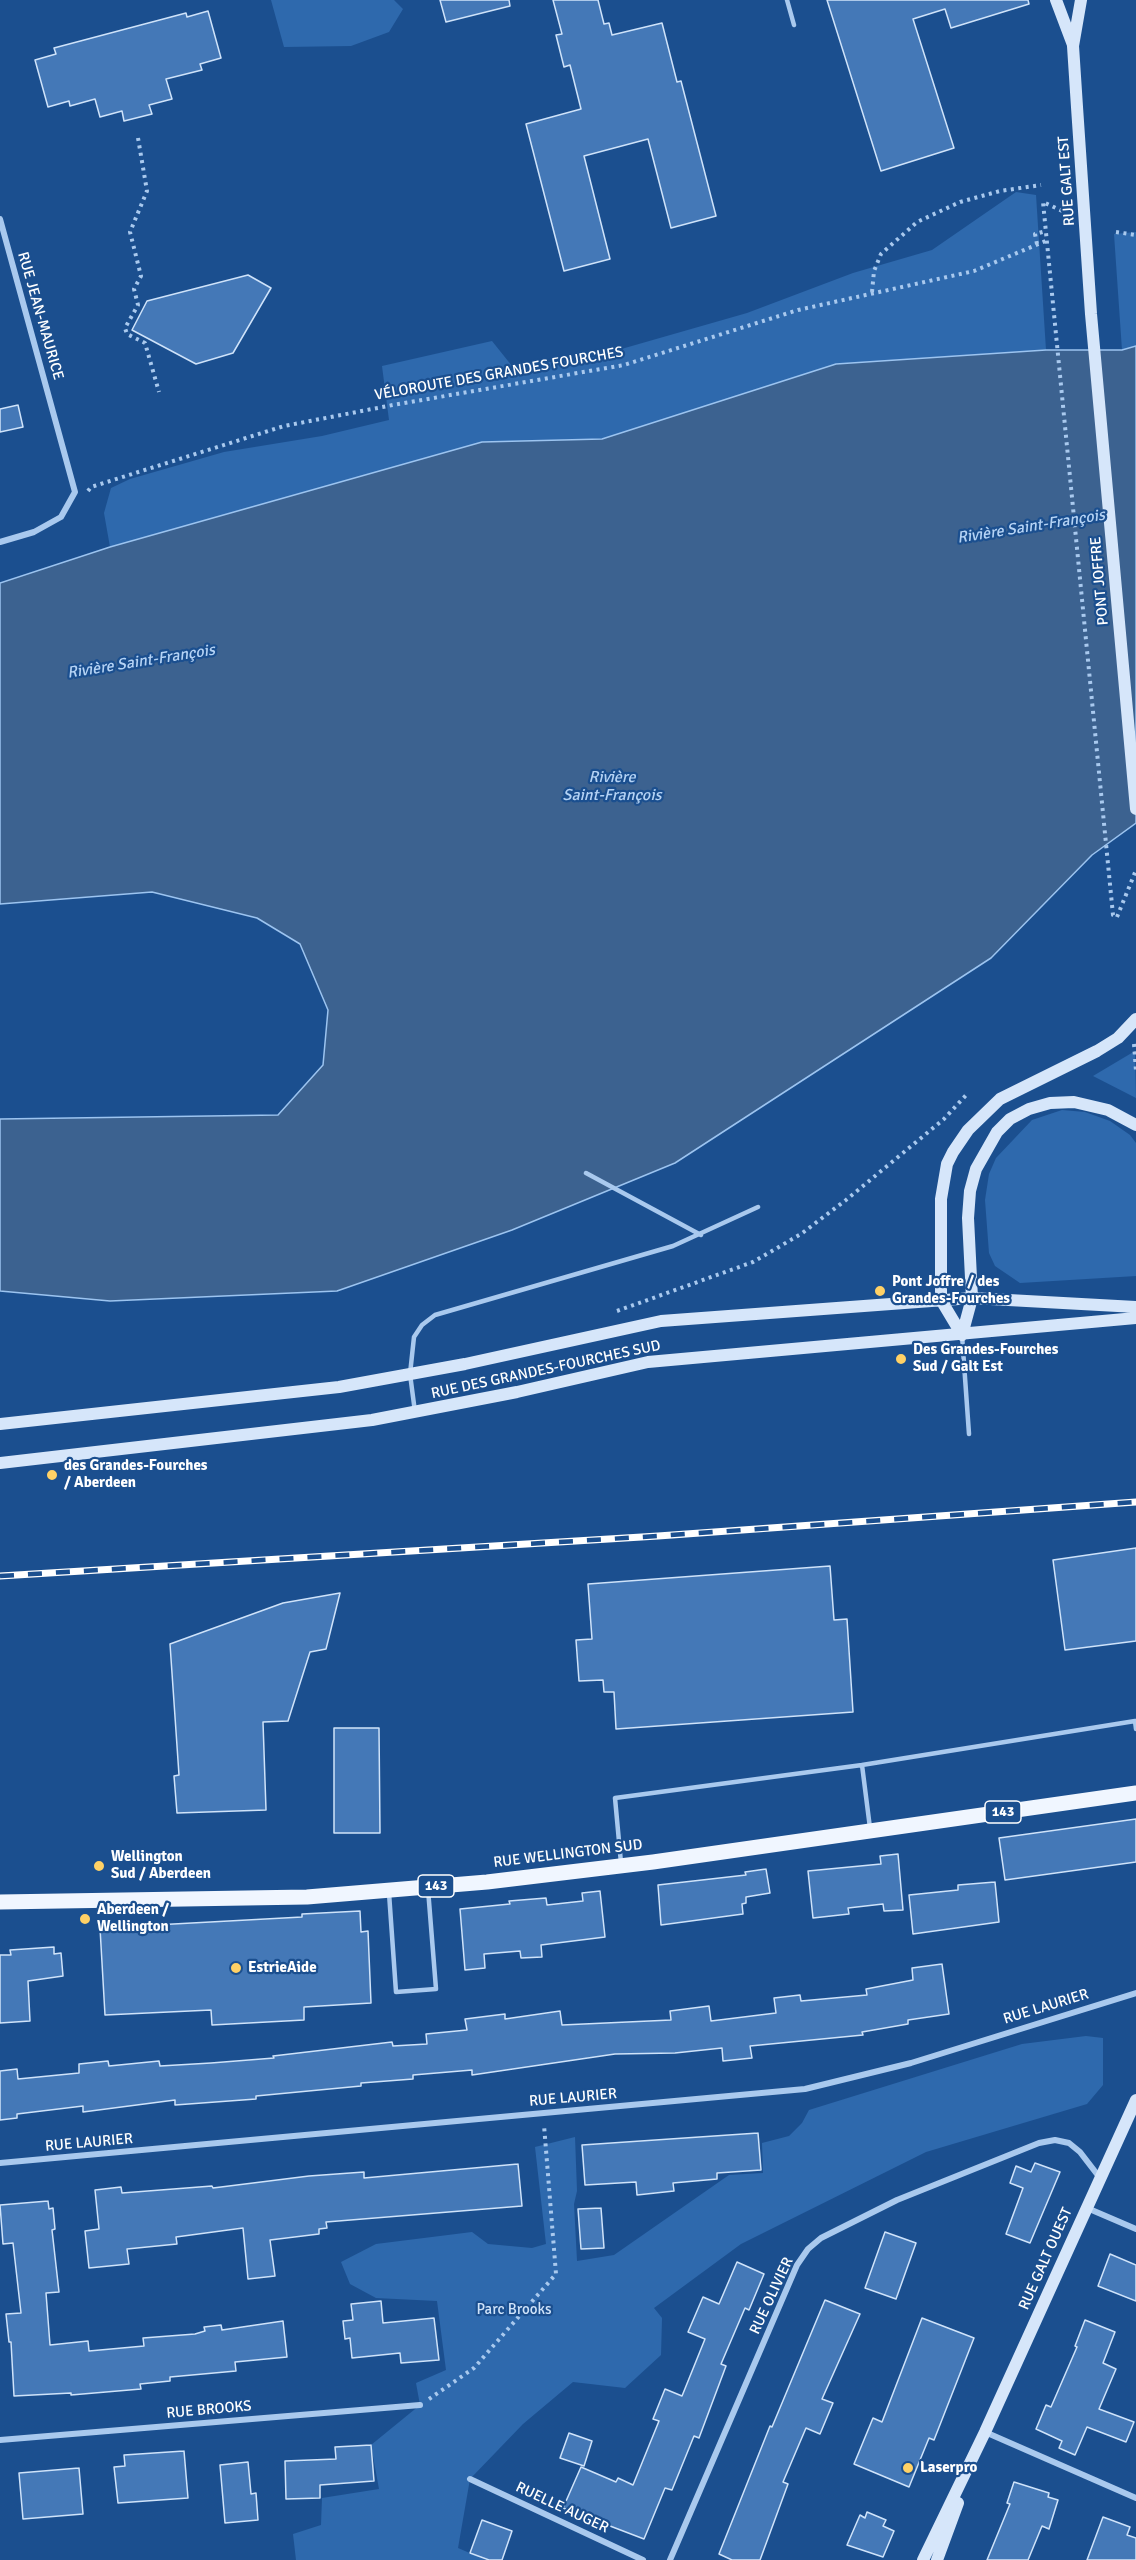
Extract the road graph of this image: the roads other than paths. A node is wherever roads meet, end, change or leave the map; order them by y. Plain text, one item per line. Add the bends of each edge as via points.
1 (787, 0) edge
2 (1056, 0) edge
3 (1081, 0) edge
4 (794, 26) dead end
5 (1073, 46) junction
6 (0, 219) edge
7 (1091, 314) joint
8 (0, 542) edge
9 (1136, 809) edge
10 (1136, 1019) edge
11 (1136, 1125) edge
12 (586, 1173) dead end
13 (758, 1207) dead end
14 (701, 1235) junction
15 (972, 1298) junction
16 (941, 1300) junction
17 (1136, 1306) edge
18 (1136, 1318) edge
19 (962, 1335) junction
20 (410, 1374) junction
21 (415, 1413) junction
22 (0, 1424) edge
23 (969, 1434) dead end
24 (0, 1463) edge
25 (1136, 1729) edge
26 (862, 1765) junction
27 (1136, 1793) edge
28 (870, 1831) junction
29 (622, 1866) junction
30 (428, 1887) junction
31 (389, 1890) junction
32 (0, 1902) edge
33 (1136, 1994) edge
34 (1136, 2100) edge
35 (0, 2163) edge
36 (1100, 2178) junction
37 (1085, 2208) junction
38 (1136, 2229) edge
39 (420, 2405) road end
40 (985, 2432) junction
41 (0, 2440) edge
42 (470, 2479) dead end
43 (1136, 2498) edge
44 (643, 2560) edge
45 (670, 2560) edge
46 (923, 2560) edge
47 (937, 2560) edge

1 - 4 lane
2 - 5 main road, RUE GALT EST
3 - 5 main road, RUE GALT EST
5 - 7 main road, RUE GALT EST
6 - 8 street, RUE JEAN-MAURICE via 75,492 61,517 34,532
7 - 9 main road, PONT JOFFRE
10 - 16 main road via 1118,1038 1097,1051 1000,1099 968,1130 953,1152 943,1181
11 - 15 main road via 1108,1110 1074,1102 1050,1103 1029,1108 997,1132 976,1169 970,1191
12 - 14 lane
13 - 14 lane
14 - 20 lane via 435,1314 414,1337
15 - 16 main road, RUE DES GRANDES-FOURCHES SUD
15 - 17 main road, RUE DES GRANDES-FOURCHES SUD
15 - 19 main road
16 - 19 main road
16 - 20 main road, RUE DES GRANDES-FOURCHES SUD via 661,1322
18 - 19 main road, RUE DES GRANDES-FOURCHES SUD
19 - 21 main road, RUE DES GRANDES-FOURCHES SUD via 648,1362
19 - 23 lane
20 - 21 lane
20 - 22 main road, RUE DES GRANDES-FOURCHES SUD via 339,1387
21 - 24 main road, RUE DES GRANDES-FOURCHES SUD
25 - 26 lane via 1135,1721
26 - 28 lane
26 - 29 lane via 615,1798
27 - 28 main road, RUE WELLINGTON SUD / 143
28 - 29 main road, RUE WELLINGTON SUD / 143
29 - 30 main road, RUE WELLINGTON SUD / 143
30 - 31 main road, RUE WELLINGTON SUD / 143
30 - 31 lane via 436,1989 396,1992
31 - 32 main road, RUE WELLINGTON SUD / 143 via 307,1897
33 - 35 street, RUE LAURIER via 911,2063 805,2089
34 - 36 main road, RUE GALT OUEST
36 - 37 main road, RUE GALT OUEST
36 - 45 street, RUE OLIVIER via 1069,2142 1055,2140 897,2200 821,2238 808,2249 797,2265
37 - 38 street
37 - 40 main road, RUE GALT OUEST
39 - 41 street, RUE BROOKS
40 - 43 street
40 - 46 main road, RUE GALT OUEST
40 - 47 main road, RUE GALT OUEST
42 - 44 street, RUELLE AUGER

